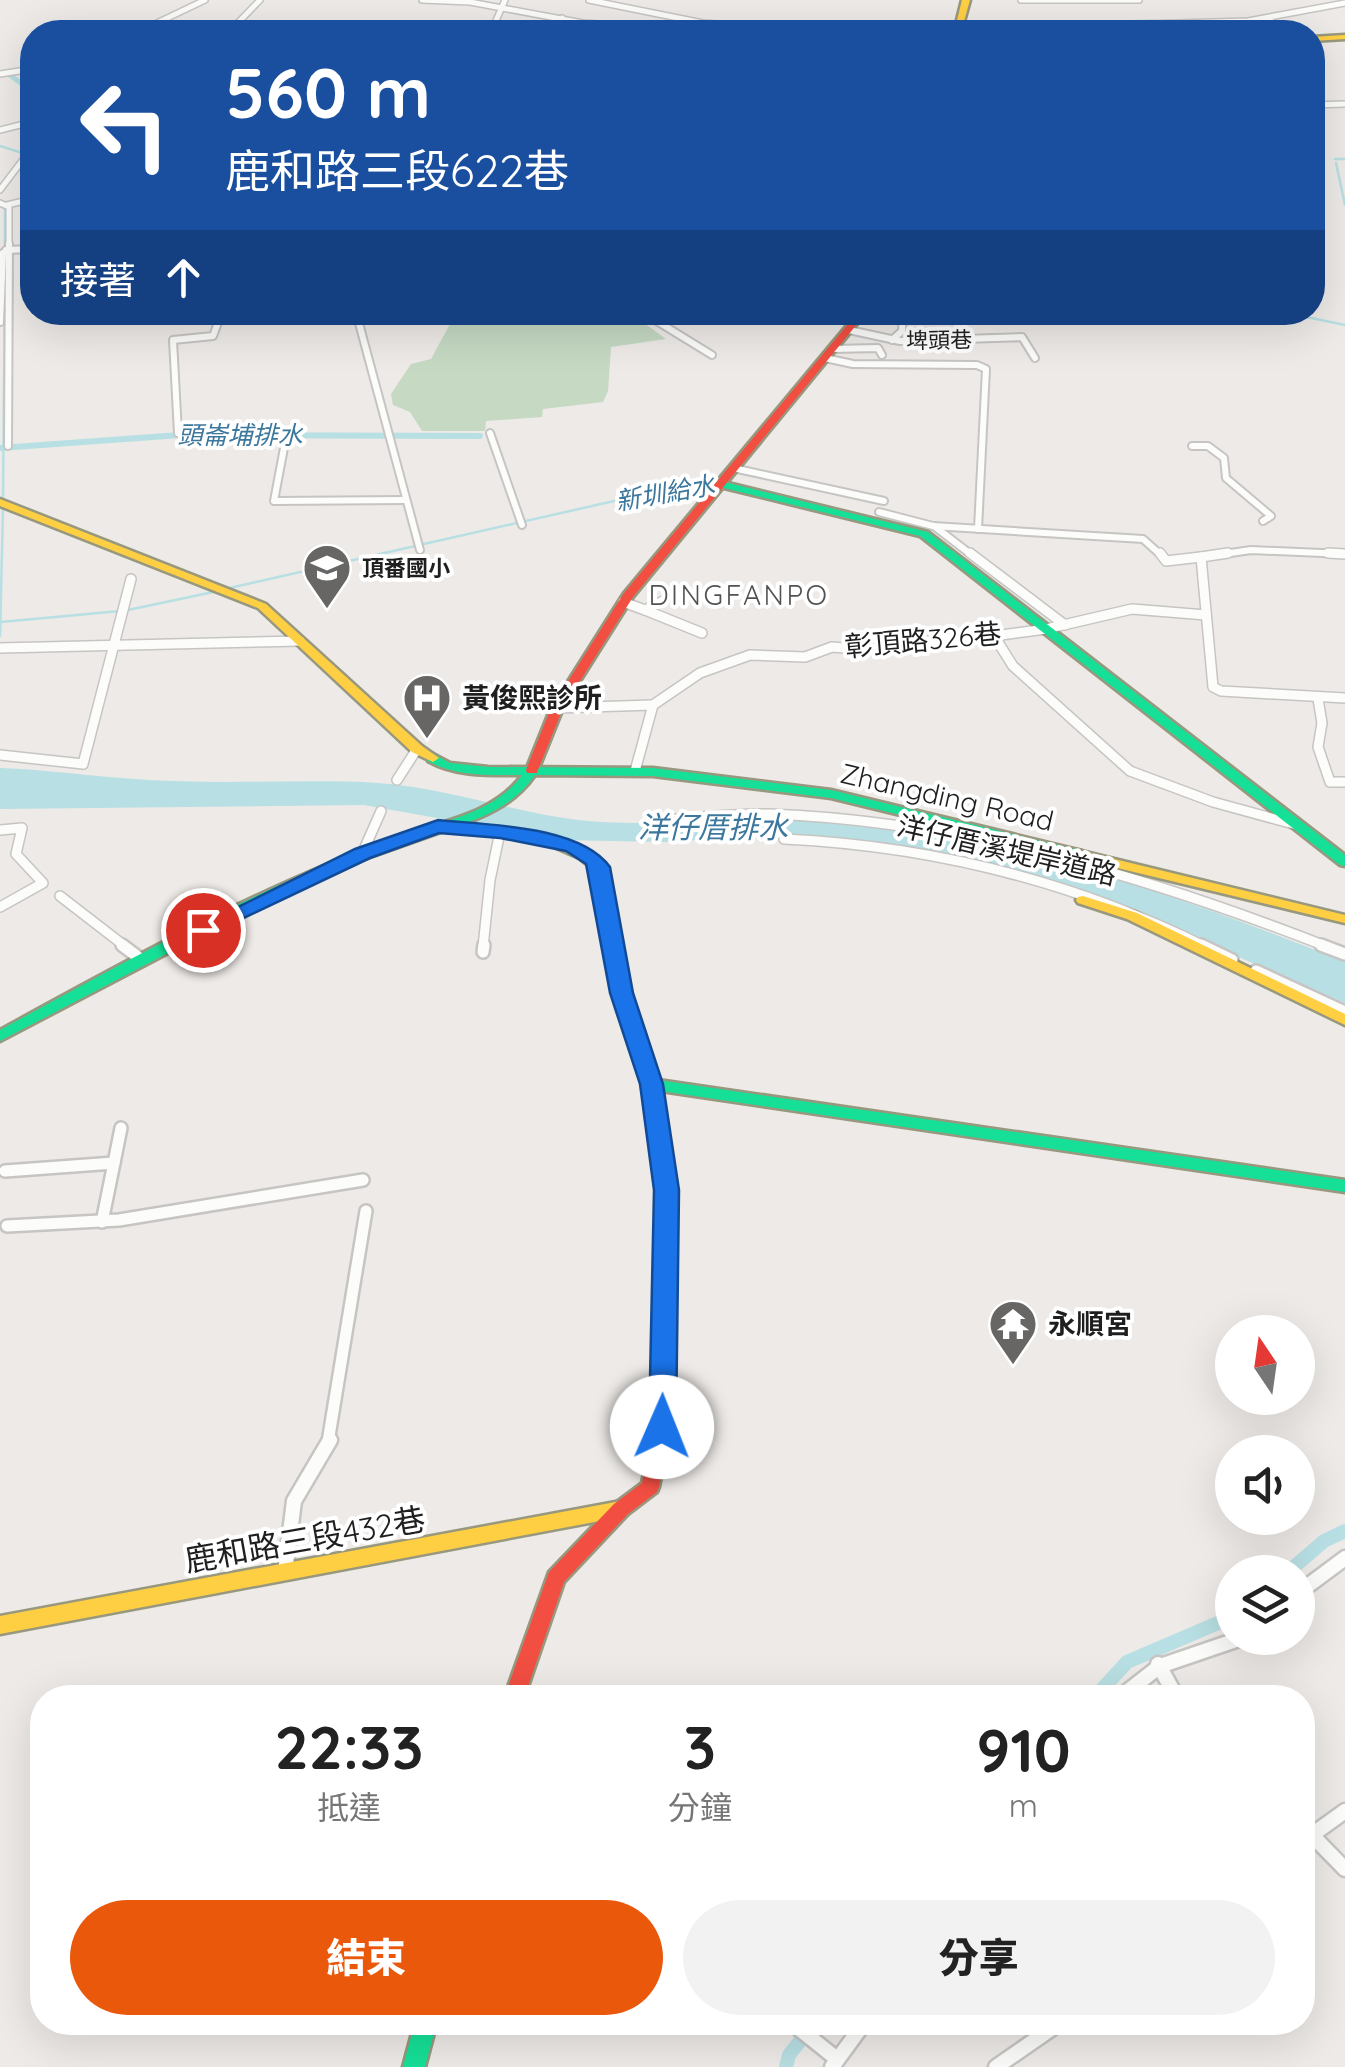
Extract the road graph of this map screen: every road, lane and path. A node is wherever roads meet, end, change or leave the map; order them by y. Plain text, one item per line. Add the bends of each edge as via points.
1 (206, 0) edge
2 (260, 0) edge
3 (422, 0) edge
4 (505, 0) edge
5 (589, 0) edge
6 (1022, 0) edge
7 (1139, 0) edge
8 (1033, 2) edge
9 (1345, 3) edge
10 (500, 8) junction
11 (562, 18) joint
12 (1268, 18) junction
13 (164, 20) edge
14 (241, 20) edge
15 (495, 20) edge
16 (588, 20) edge
17 (668, 20) edge
18 (1226, 20) edge
19 (1271, 20) edge
20 (0, 77) edge
21 (16, 78) dead end
22 (20, 162) edge
23 (0, 190) edge
24 (4, 204) edge
25 (5, 250) edge
26 (0, 322) edge
27 (219, 325) edge
28 (359, 325) edge
29 (663, 325) edge
30 (853, 325) edge
31 (903, 325) edge
32 (849, 330) junction
33 (892, 340) junction
34 (828, 354) junction
35 (882, 354) dead end
36 (712, 355) dead end
37 (1036, 358) dead end
38 (178, 433) dead end
39 (287, 434) dead end
40 (490, 434) dead end
41 (8, 446) dead end
42 (1192, 446) dead end
43 (733, 468) junction
44 (720, 484) junction
45 (405, 500) junction
46 (884, 501) dead end
47 (0, 502) edge
48 (879, 512) dead end
49 (1262, 522) dead end
50 (522, 525) dead end
51 (934, 526) junction
52 (978, 529) junction
53 (418, 547) dead end
54 (1345, 554) edge
55 (1202, 557) junction
56 (131, 578) dead end
57 (672, 596) dead end
58 (623, 602) junction
59 (645, 610) junction
60 (1206, 615) junction
61 (1055, 627) junction
62 (702, 633) dead end
63 (994, 636) junction
64 (300, 640) junction
65 (0, 648) edge
66 (116, 648) junction
67 (1345, 698) edge
68 (1318, 699) junction
69 (653, 705) junction
70 (557, 708) junction
71 (417, 749) junction
72 (0, 754) edge
73 (635, 771) junction
74 (531, 774) junction
75 (397, 780) dead end
76 (1345, 782) edge
77 (381, 811) dead end
78 (656, 821) dead end
79 (444, 824) junction
80 (1303, 826) junction
81 (0, 830) edge
82 (500, 832) junction
83 (784, 839) dead end
84 (362, 854) junction
85 (1345, 862) edge
86 (60, 896) dead end
87 (1083, 900) dead end
88 (0, 907) edge
89 (1345, 919) edge
90 (483, 952) dead end
91 (1345, 954) edge
92 (142, 960) junction
93 (1345, 1012) edge
94 (1345, 1020) edge
95 (2, 1032) edge
96 (652, 1084) junction
97 (122, 1128) dead end
98 (114, 1164) junction
99 (4, 1170) dead end
100 (363, 1180) dead end
101 (1345, 1186) edge
102 (366, 1212) dead end
103 (102, 1222) junction
104 (7, 1226) dead end
105 (620, 1509) junction
106 (1345, 1558) edge
107 (285, 1574) junction
108 (1315, 1580) edge
109 (0, 1625) edge
110 (1215, 1647) edge
111 (1159, 1665) junction
112 (519, 1685) edge
113 (1135, 1685) edge
114 (1169, 1685) edge
115 (1345, 1811) edge
116 (1315, 1829) edge
117 (1315, 1842) edge
118 (1345, 1869) edge
119 (423, 2035) edge
120 (805, 2035) edge
121 (855, 2035) edge
122 (1042, 2035) edge
123 (834, 2063) edge
124 (414, 2067) edge
125 (996, 2067) edge

1 - 13 street
2 - 14 street
3 - 10 street
4 - 10 street
5 - 17 street
6 - 8 street
7 - 8 street
9 - 12 street
10 - 11 street
10 - 15 street
11 - 16 street
12 - 18 street
12 - 19 street
20 - 21 street
22 - 23 street
24 - 25 street
25 - 26 street
25 - 41 street
27 - 38 street via 212,336 173,340
28 - 45 street
29 - 36 street
30 - 32 street
31 - 33 street, 埤頭巷
32 - 33 street, 埤頭巷
32 - 34 street
33 - 37 street, 埤頭巷 via 1022,337
34 - 35 street via 878,348
34 - 43 street
34 - 52 street via 852,364 986,368
39 - 45 street via 274,501
40 - 50 street
42 - 49 street via 1208,446 1224,458 1226,478 1270,516
43 - 44 street
43 - 46 street
44 - 58 street
44 - 61 street via 916,530
45 - 53 street
47 - 64 street via 230,592 269,610
48 - 51 street
51 - 52 street
51 - 61 street
52 - 55 street via 1144,540 1166,562
54 - 55 street via 1250,550
55 - 60 street
56 - 66 street
57 - 59 street
58 - 59 street
58 - 70 street
59 - 62 street
60 - 61 street, 彰頂路326巷 via 1132,609
60 - 68 street via 1213,687
61 - 63 street, 彰頂路326巷
61 - 80 street
63 - 69 street, 彰頂路326巷 via 871,650 832,647 806,657 750,655 700,673
63 - 80 street via 1012,666 1130,770
64 - 66 street
64 - 71 street
65 - 66 street
66 - 72 street via 83,764
67 - 68 street
68 - 76 street via 1318,747 1330,782
69 - 70 street
69 - 73 street
70 - 74 street
71 - 74 street, Zhangding Road via 447,766
71 - 75 street
73 - 74 street, Zhangding Road
73 - 89 street, Zhangding Road via 831,794
74 - 79 street via 508,800
77 - 84 street
78 - 91 street, 洋仔厝溪堤岸道路 via 768,814 923,828 1158,884
79 - 82 street
79 - 84 street
80 - 85 street
81 - 88 street via 22,828 16,854 43,882
82 - 90 street
82 - 96 street via 573,846 600,867 622,993
83 - 93 street, 洋仔厝溪堤岸道路 via 906,848 1079,891 1160,922
84 - 92 street
86 - 92 street
87 - 94 street via 1132,916
92 - 95 street
96 - 101 street
96 - 105 street via 667,1190 662,1427 650,1487
97 - 98 street
98 - 99 street
98 - 103 street
100 - 103 street
102 - 107 street via 330,1439 294,1501
103 - 104 street
105 - 107 street, 鹿和路三段432巷
105 - 112 street via 556,1578
106 - 108 street
107 - 109 street, 鹿和路三段432巷
110 - 111 street
111 - 113 street
111 - 114 street
115 - 116 street
117 - 118 street
119 - 124 street
120 - 123 street
121 - 123 street
122 - 125 street

